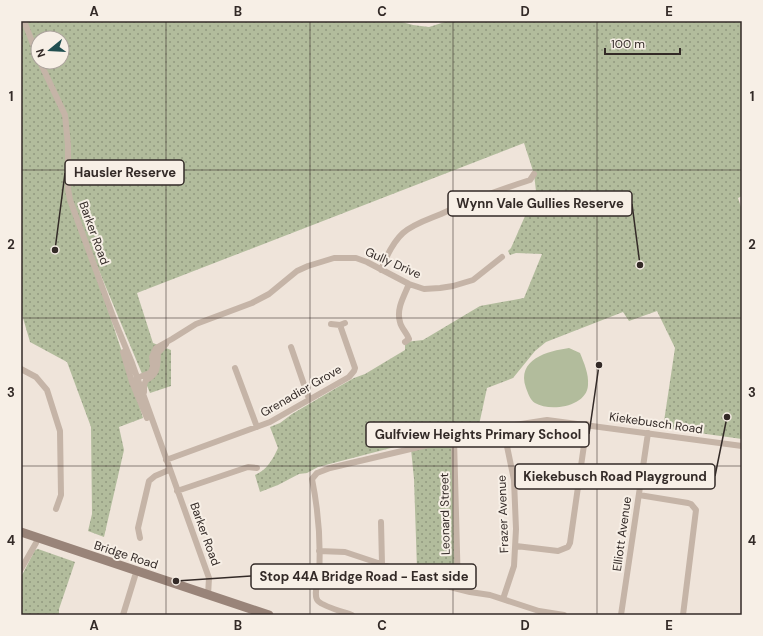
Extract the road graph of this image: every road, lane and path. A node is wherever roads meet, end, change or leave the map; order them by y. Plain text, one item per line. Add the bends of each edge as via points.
1 (24, 21) edge
2 (30, 36) edge
3 (44, 70) edge
4 (534, 179) dead end
5 (502, 257) dead end
6 (381, 270) junction
7 (409, 284) junction
8 (114, 319) junction
9 (331, 324) dead end
10 (168, 342) junction
11 (405, 342) dead end
12 (291, 347) dead end
13 (235, 368) dead end
14 (21, 369) edge
15 (137, 378) junction
16 (137, 395) junction
17 (144, 398) junction
18 (309, 400) junction
19 (587, 424) junction
20 (257, 427) junction
21 (503, 427) junction
22 (648, 433) junction
23 (454, 439) junction
24 (742, 446) edge
25 (166, 460) junction
26 (257, 468) dead end
27 (169, 470) junction
28 (177, 491) junction
29 (638, 495) junction
30 (56, 509) dead end
31 (381, 522) dead end
32 (21, 532) edge
33 (21, 538) edge
34 (140, 538) dead end
35 (37, 540) junction
36 (516, 546) junction
37 (318, 551) junction
38 (382, 564) junction
39 (21, 569) edge
40 (136, 574) junction
41 (458, 589) junction
42 (208, 597) junction
43 (503, 599) junction
44 (123, 615) edge
45 (252, 615) edge
46 (269, 615) edge
47 (352, 615) edge
48 (564, 615) edge
49 (622, 615) edge
50 (683, 615) edge

1 - 2 street
3 - 8 street, Barker Road via 66,115 70,200
4 - 6 street via 485,195 419,223 404,232 396,241
5 - 7 street, Gully Drive via 473,280 453,286 424,289
6 - 7 street, Gully Drive
6 - 10 street, Gully Drive via 367,262 346,257 308,266 252,303 196,324
7 - 11 street via 399,313 400,322 409,339
8 - 15 street, Barker Road
8 - 16 street, Barker Road
9 - 18 street, Grenadier Grove via 343,324 355,368 349,377
10 - 15 street, Gully Drive via 153,352 150,373
10 - 17 street, Gully Drive via 158,353 157,371 146,380
12 - 18 street
13 - 20 street
14 - 30 street via 36,377 47,390 60,431 62,495
15 - 16 street via 134,381
15 - 17 street, Barker Road
16 - 25 street, Barker Road
17 - 25 street, Barker Road
18 - 20 street, Grenadier Grove
19 - 21 street, Kiekebusch Road via 547,420
19 - 22 street, Kiekebusch Road
19 - 36 street via 568,547 558,551
20 - 25 street, Grenadier Grove
21 - 23 street, Kiekebusch Road
21 - 36 street, Frazer Avenue via 514,480
22 - 24 street, Kiekebusch Road
22 - 29 street, Elliott Avenue
23 - 37 street, Kiekebusch Road via 317,473 312,479 318,511
23 - 41 street, Leonard Street
25 - 27 street, Barker Road
26 - 28 street via 248,467
27 - 28 street, Barker Road
27 - 34 street via 149,480 138,528
28 - 42 street, Barker Road via 209,578
29 - 49 street, Elliott Avenue
29 - 50 street via 692,504 696,510
31 - 38 street
32 - 35 main road, Bridge Road
33 - 35 main road, Bridge Road
35 - 39 street
35 - 40 main road, Bridge Road
36 - 43 street, Frazer Avenue via 514,566
37 - 38 street via 345,552
37 - 47 street via 318,601
38 - 41 street
40 - 42 main road, Bridge Road
40 - 44 street
41 - 43 street
42 - 45 main road, Bridge Road
42 - 46 main road, Bridge Road
43 - 48 street via 539,612

